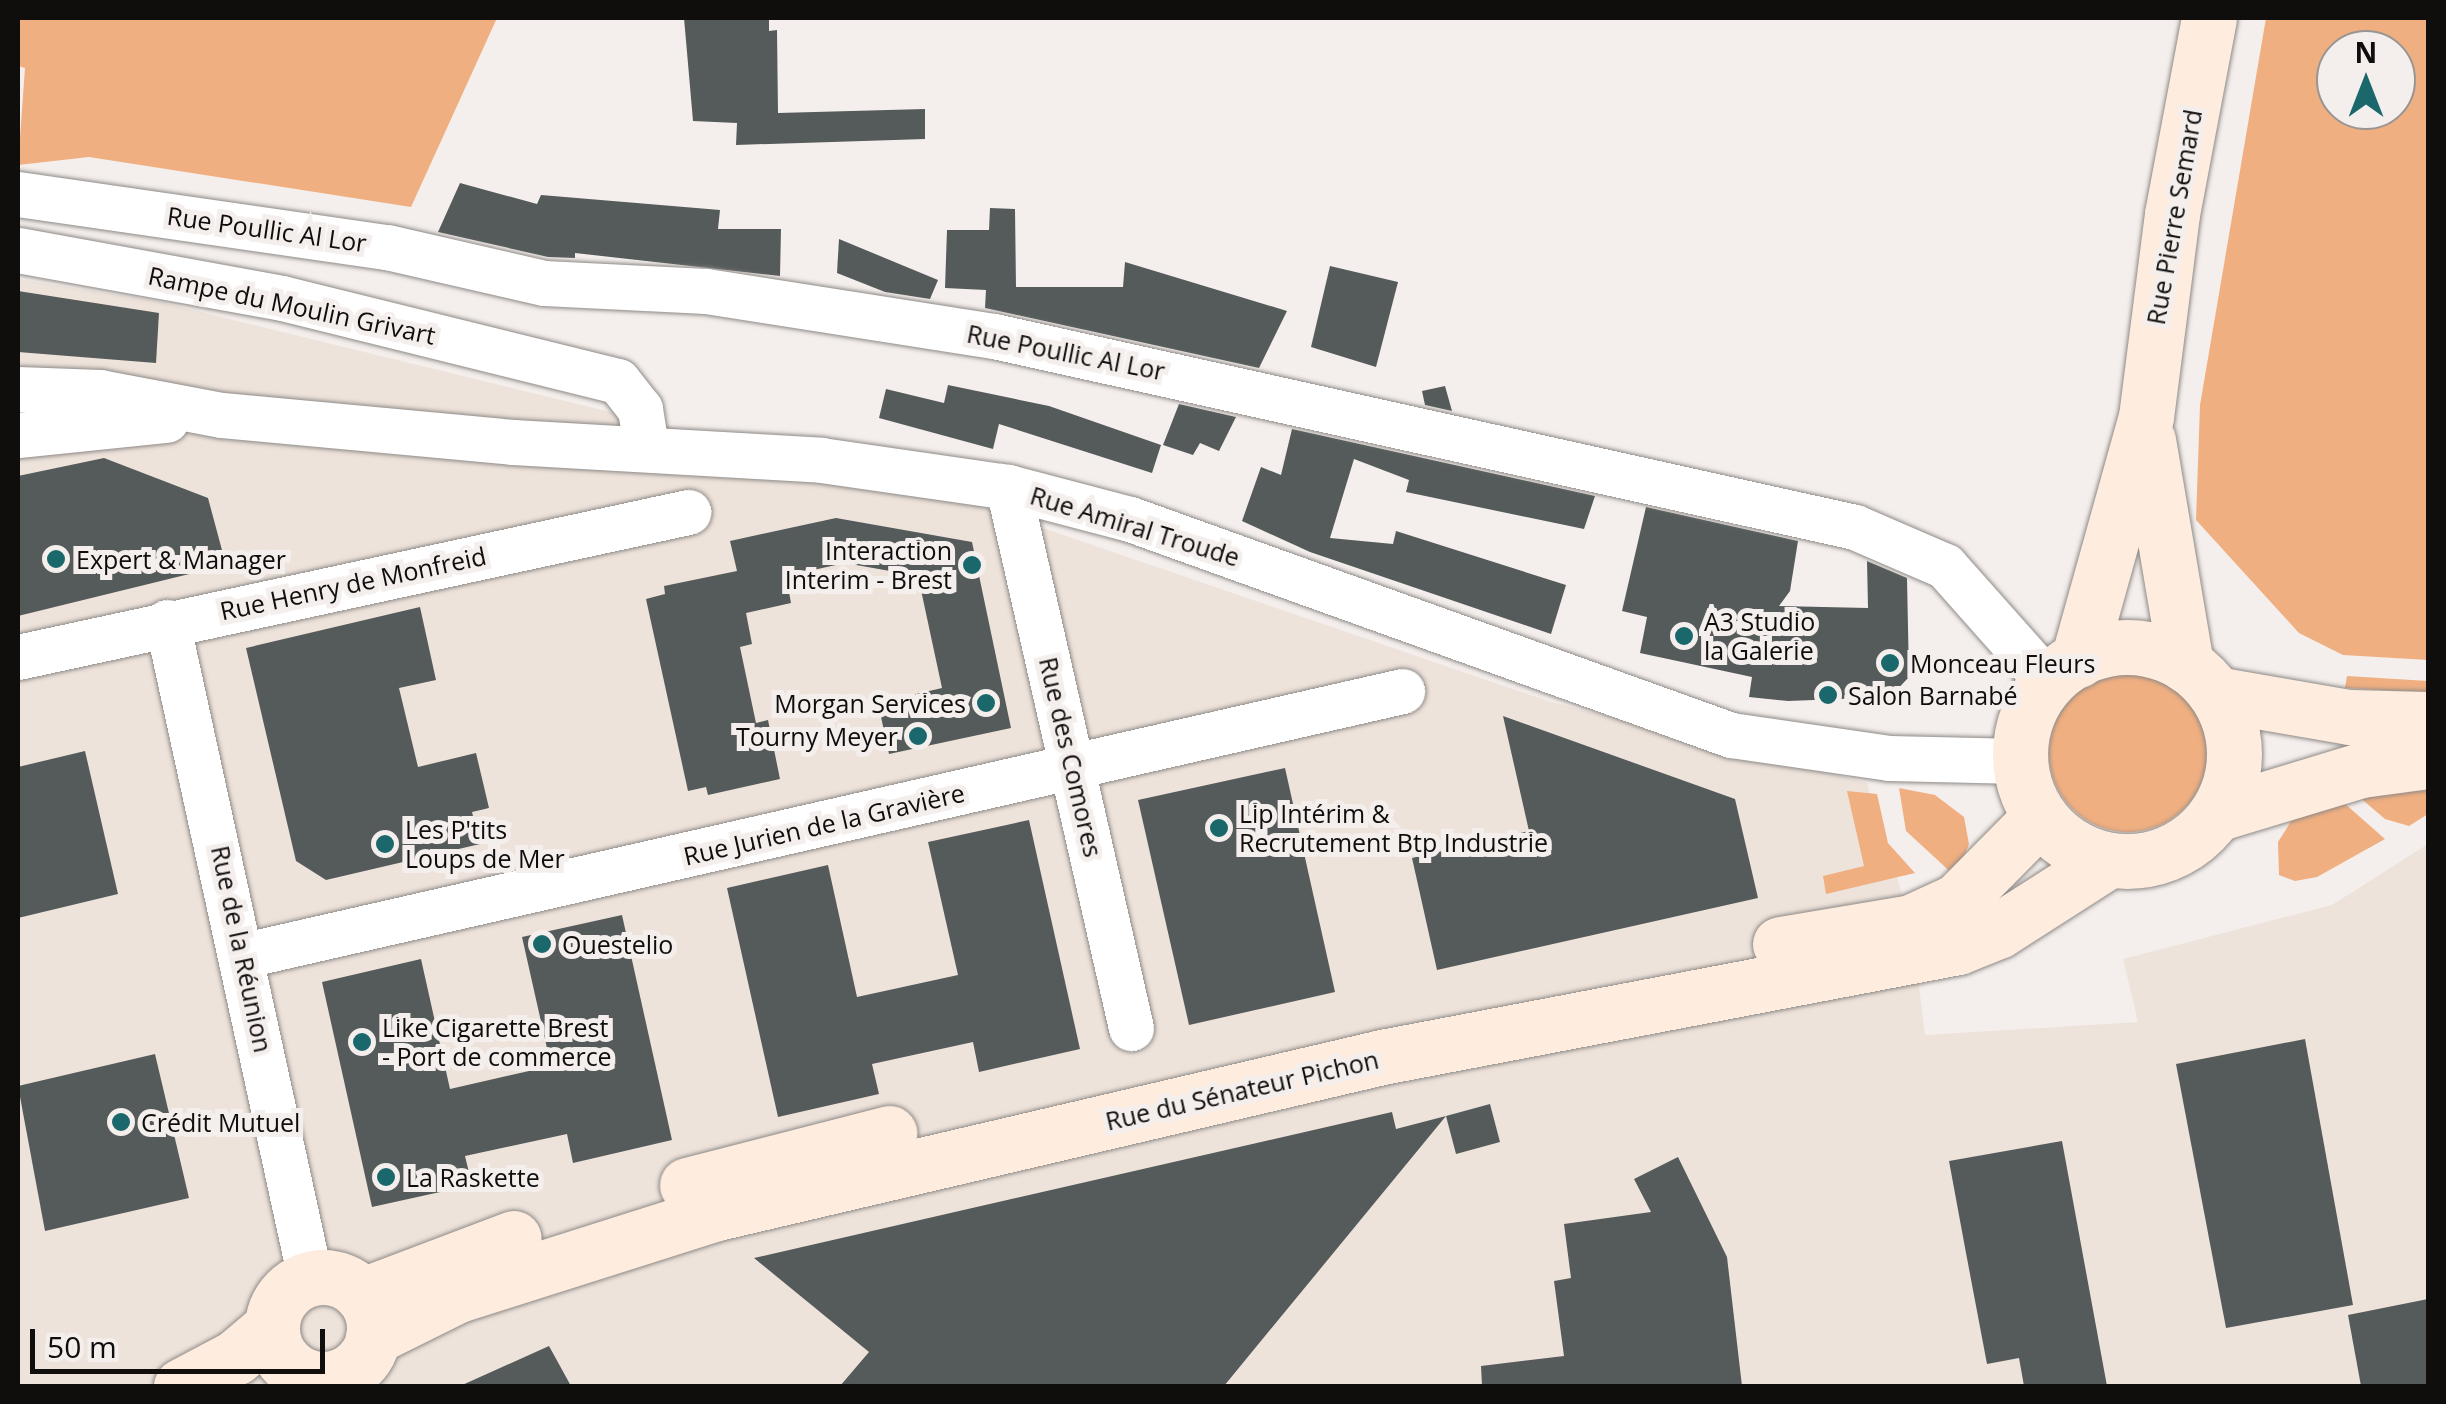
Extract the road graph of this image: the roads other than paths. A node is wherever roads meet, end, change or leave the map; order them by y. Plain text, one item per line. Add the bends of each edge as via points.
1 (2209, 18) edge
2 (18, 194) edge
3 (18, 250) edge
4 (565, 368) junction
5 (18, 388) edge
6 (222, 415) junction
7 (2146, 417) junction
8 (18, 436) edge
9 (581, 445) junction
10 (646, 448) junction
11 (1008, 487) junction
12 (688, 512) dead end
13 (167, 622) junction
14 (18, 656) edge
15 (2063, 671) junction
16 (2201, 679) junction
17 (1402, 691) dead end
18 (2428, 719) edge
19 (2020, 761) junction
20 (2428, 761) edge
21 (1074, 767) junction
22 (2216, 814) junction
23 (2040, 817) junction
24 (2108, 860) junction
25 (245, 955) junction
26 (1130, 1028) dead end
27 (310, 1278) junction
28 (360, 1348) edge
29 (282, 1349) junction
30 (180, 1386) edge
31 (242, 1386) edge

1 - 7 main road, Rue Pierre Semard via 2172,214
2 - 15 street, Rue Poullic Al Lor via 387,247 544,282 706,291 994,336 1855,527 1945,566
3 - 4 street, Rampe du Moulin Grivart via 282,298
4 - 9 street via 580,400
4 - 10 street, Rampe du Moulin Grivart via 631,390 645,422
5 - 6 street, Rue Amiral Troude via 100,392
6 - 8 street, Rue Amiral Troude
6 - 9 street, Rue Amiral Troude
7 - 15 main road, Rue Pierre Semard
7 - 16 main road, Rue Pierre Semard
9 - 10 street, Rue Amiral Troude
10 - 11 street, Rue Amiral Troude via 822,460
11 - 19 street, Rue Amiral Troude via 1130,519 1731,735 1889,758
11 - 21 street, Rue des Comores
12 - 13 street, Rue Henry de Monfreid
13 - 14 street, Rue Henry de Monfreid
13 - 25 street, Rue de la Réunion
15 - 16 main road via 2138,648
15 - 19 main road via 2026,719
16 - 18 main road via 2350,717
16 - 22 main road via 2234,741 2234,766
17 - 21 street, Rue Jurien de la Gravière
19 - 23 main road
20 - 22 main road via 2361,770
21 - 25 street, Rue Jurien de la Gravière
21 - 26 street, Rue des Comores
22 - 24 main road via 2176,849 2154,858
23 - 24 main road via 2082,851
23 - 28 main road, Rue du Sénateur Pichon via 1957,901 1912,922 1607,973 770,1160 442,1260
24 - 28 main road, Rue du Sénateur Pichon via 1998,931 1958,947 1382,1057 717,1213 458,1295
25 - 27 street, Rue de la Réunion
27 - 28 main road via 330,1276
27 - 29 main road via 282,1296
28 - 29 main road via 311,1378
29 - 30 main road via 236,1357
29 - 31 main road

